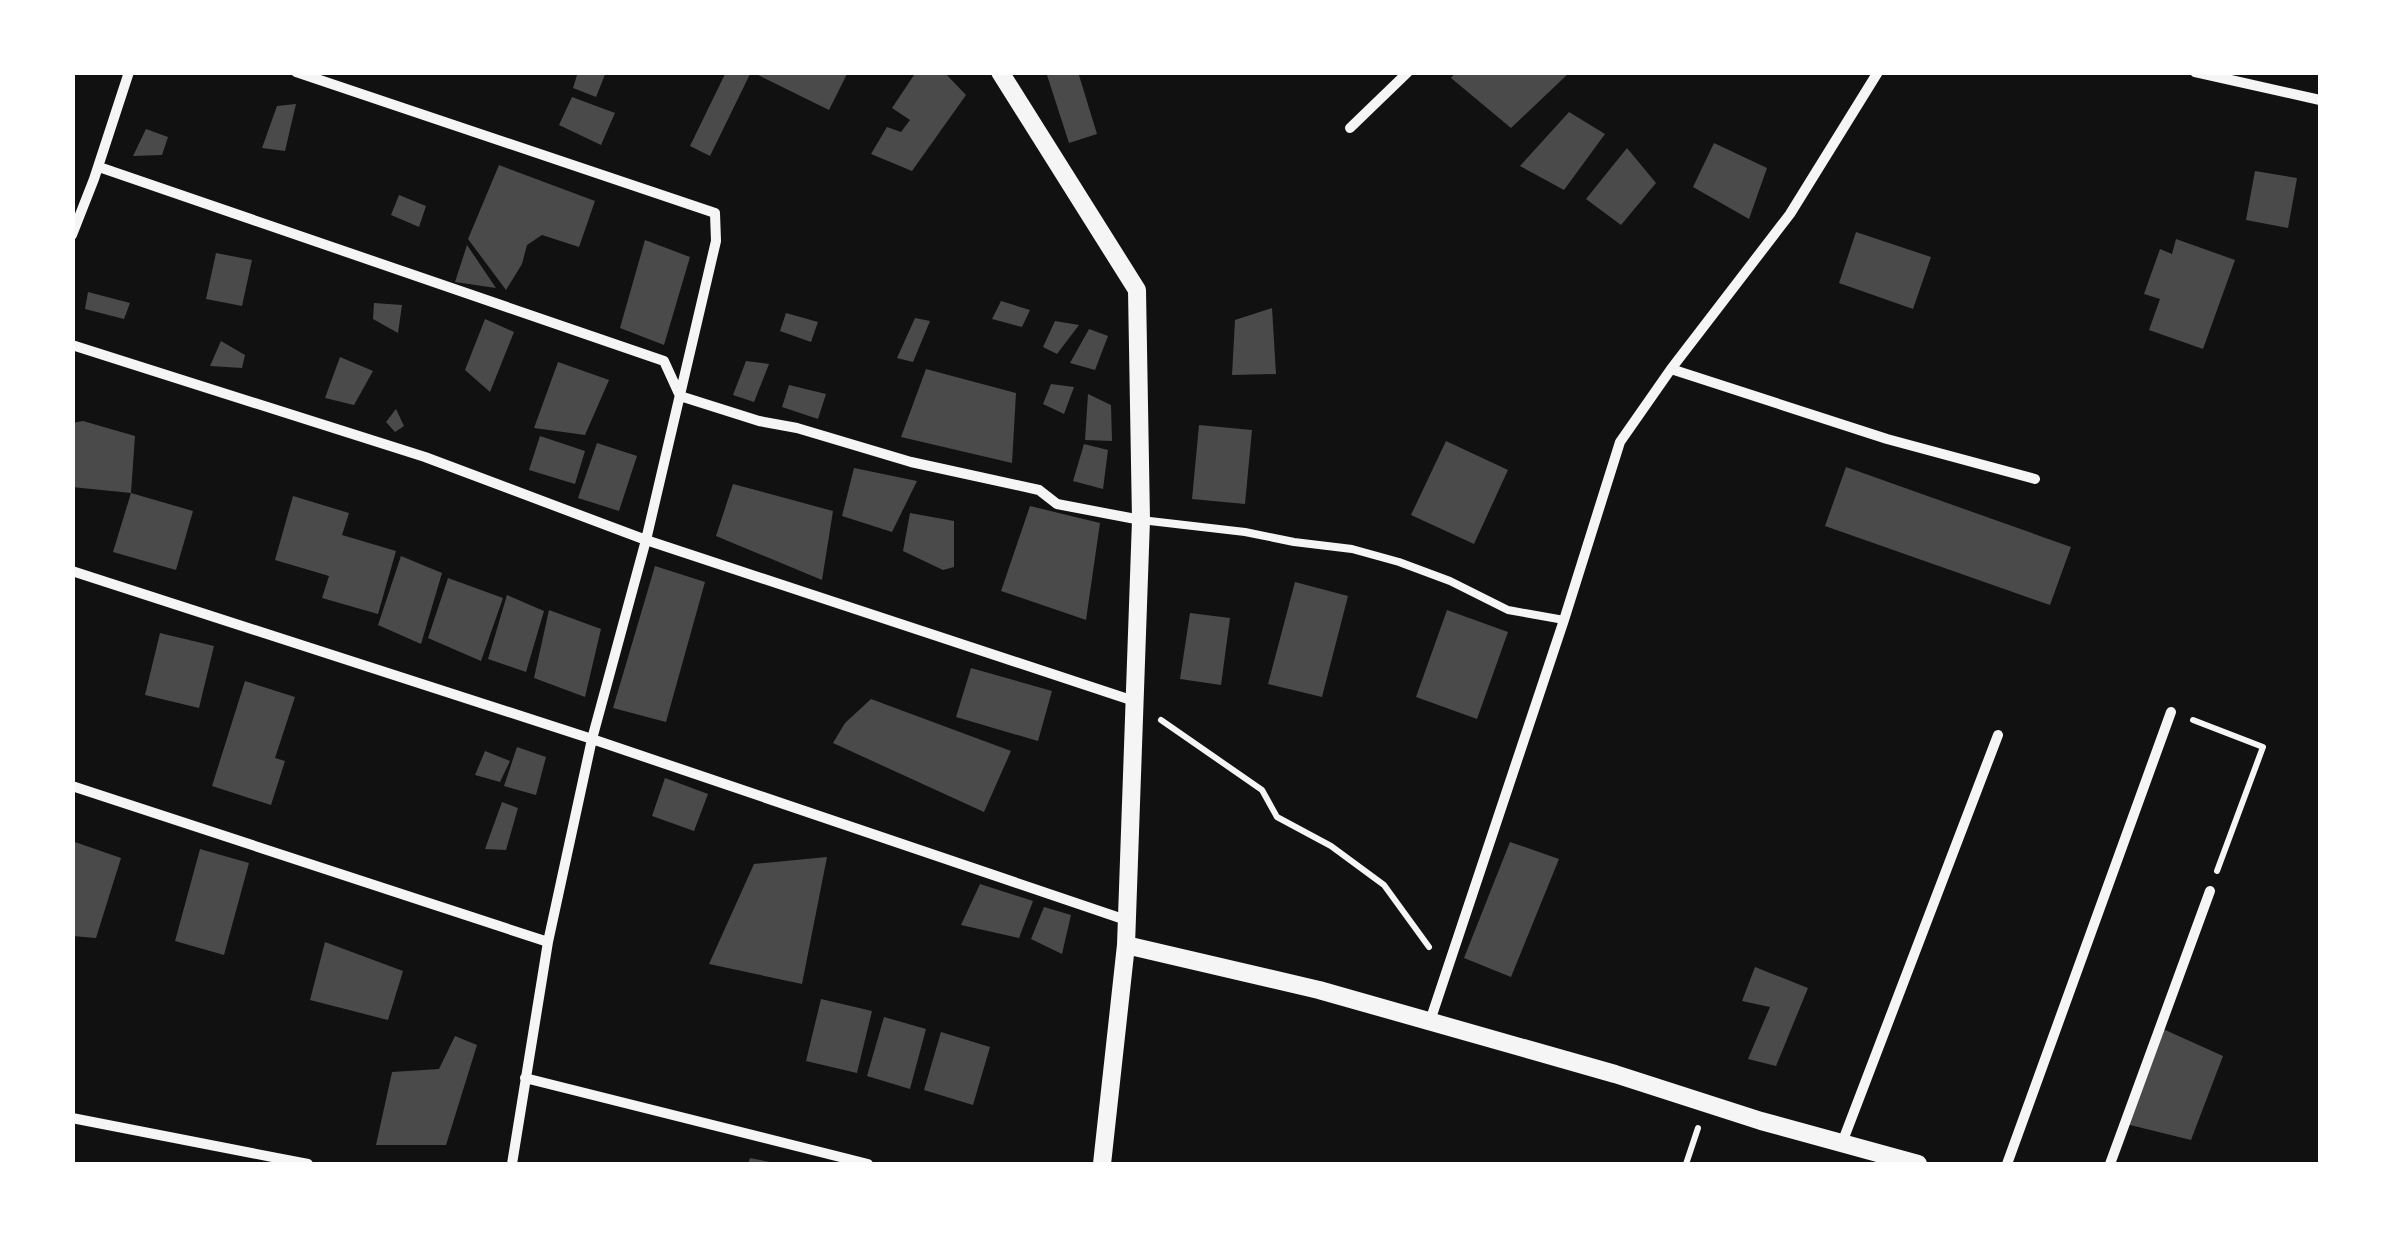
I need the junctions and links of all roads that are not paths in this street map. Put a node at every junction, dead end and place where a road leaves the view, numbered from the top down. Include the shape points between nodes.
1 (129, 72) edge
2 (296, 72) edge
3 (1000, 72) edge
4 (1408, 72) edge
5 (1878, 72) edge
6 (2194, 72) edge
7 (2320, 100) edge
8 (1350, 128) dead end
9 (98, 167) junction
10 (72, 235) edge
11 (72, 345) edge
12 (1671, 369) junction
13 (680, 396) junction
14 (2035, 479) dead end
15 (1141, 520) junction
16 (646, 540) junction
17 (72, 570) edge
18 (1564, 620) junction
19 (1134, 702) junction
20 (2172, 712) road end
21 (1998, 735) dead end
22 (592, 739) junction
23 (72, 786) edge
24 (2210, 891) road end
25 (1126, 920) junction
26 (548, 942) junction
27 (1126, 944) junction
28 (1430, 1021) junction
29 (525, 1078) junction
30 (72, 1118) edge
31 (1842, 1144) junction
32 (308, 1164) edge
33 (512, 1164) edge
34 (868, 1164) edge
35 (1102, 1164) edge
36 (1918, 1164) edge
37 (2007, 1164) edge
38 (2110, 1164) edge

1 - 9 street
2 - 13 street via 715,213 716,240
3 - 15 street via 1137,290
4 - 8 street
5 - 12 street via 1790,214
6 - 7 street
9 - 10 street
9 - 13 street via 664,361
11 - 16 street via 425,457
12 - 14 street
12 - 18 street via 1620,442
13 - 15 street via 911,462 1038,490 1057,504
13 - 16 street
15 - 18 lane via 1352,549 1450,581 1508,610
15 - 19 street
16 - 19 street
16 - 22 street
17 - 22 street
18 - 28 street
19 - 25 street
20 - 37 street
21 - 31 street
22 - 25 street
22 - 26 street
23 - 26 street
24 - 38 street
25 - 27 street
26 - 29 street
27 - 28 street
27 - 35 street
28 - 31 street
29 - 33 street
29 - 34 street
30 - 32 street
31 - 36 street

